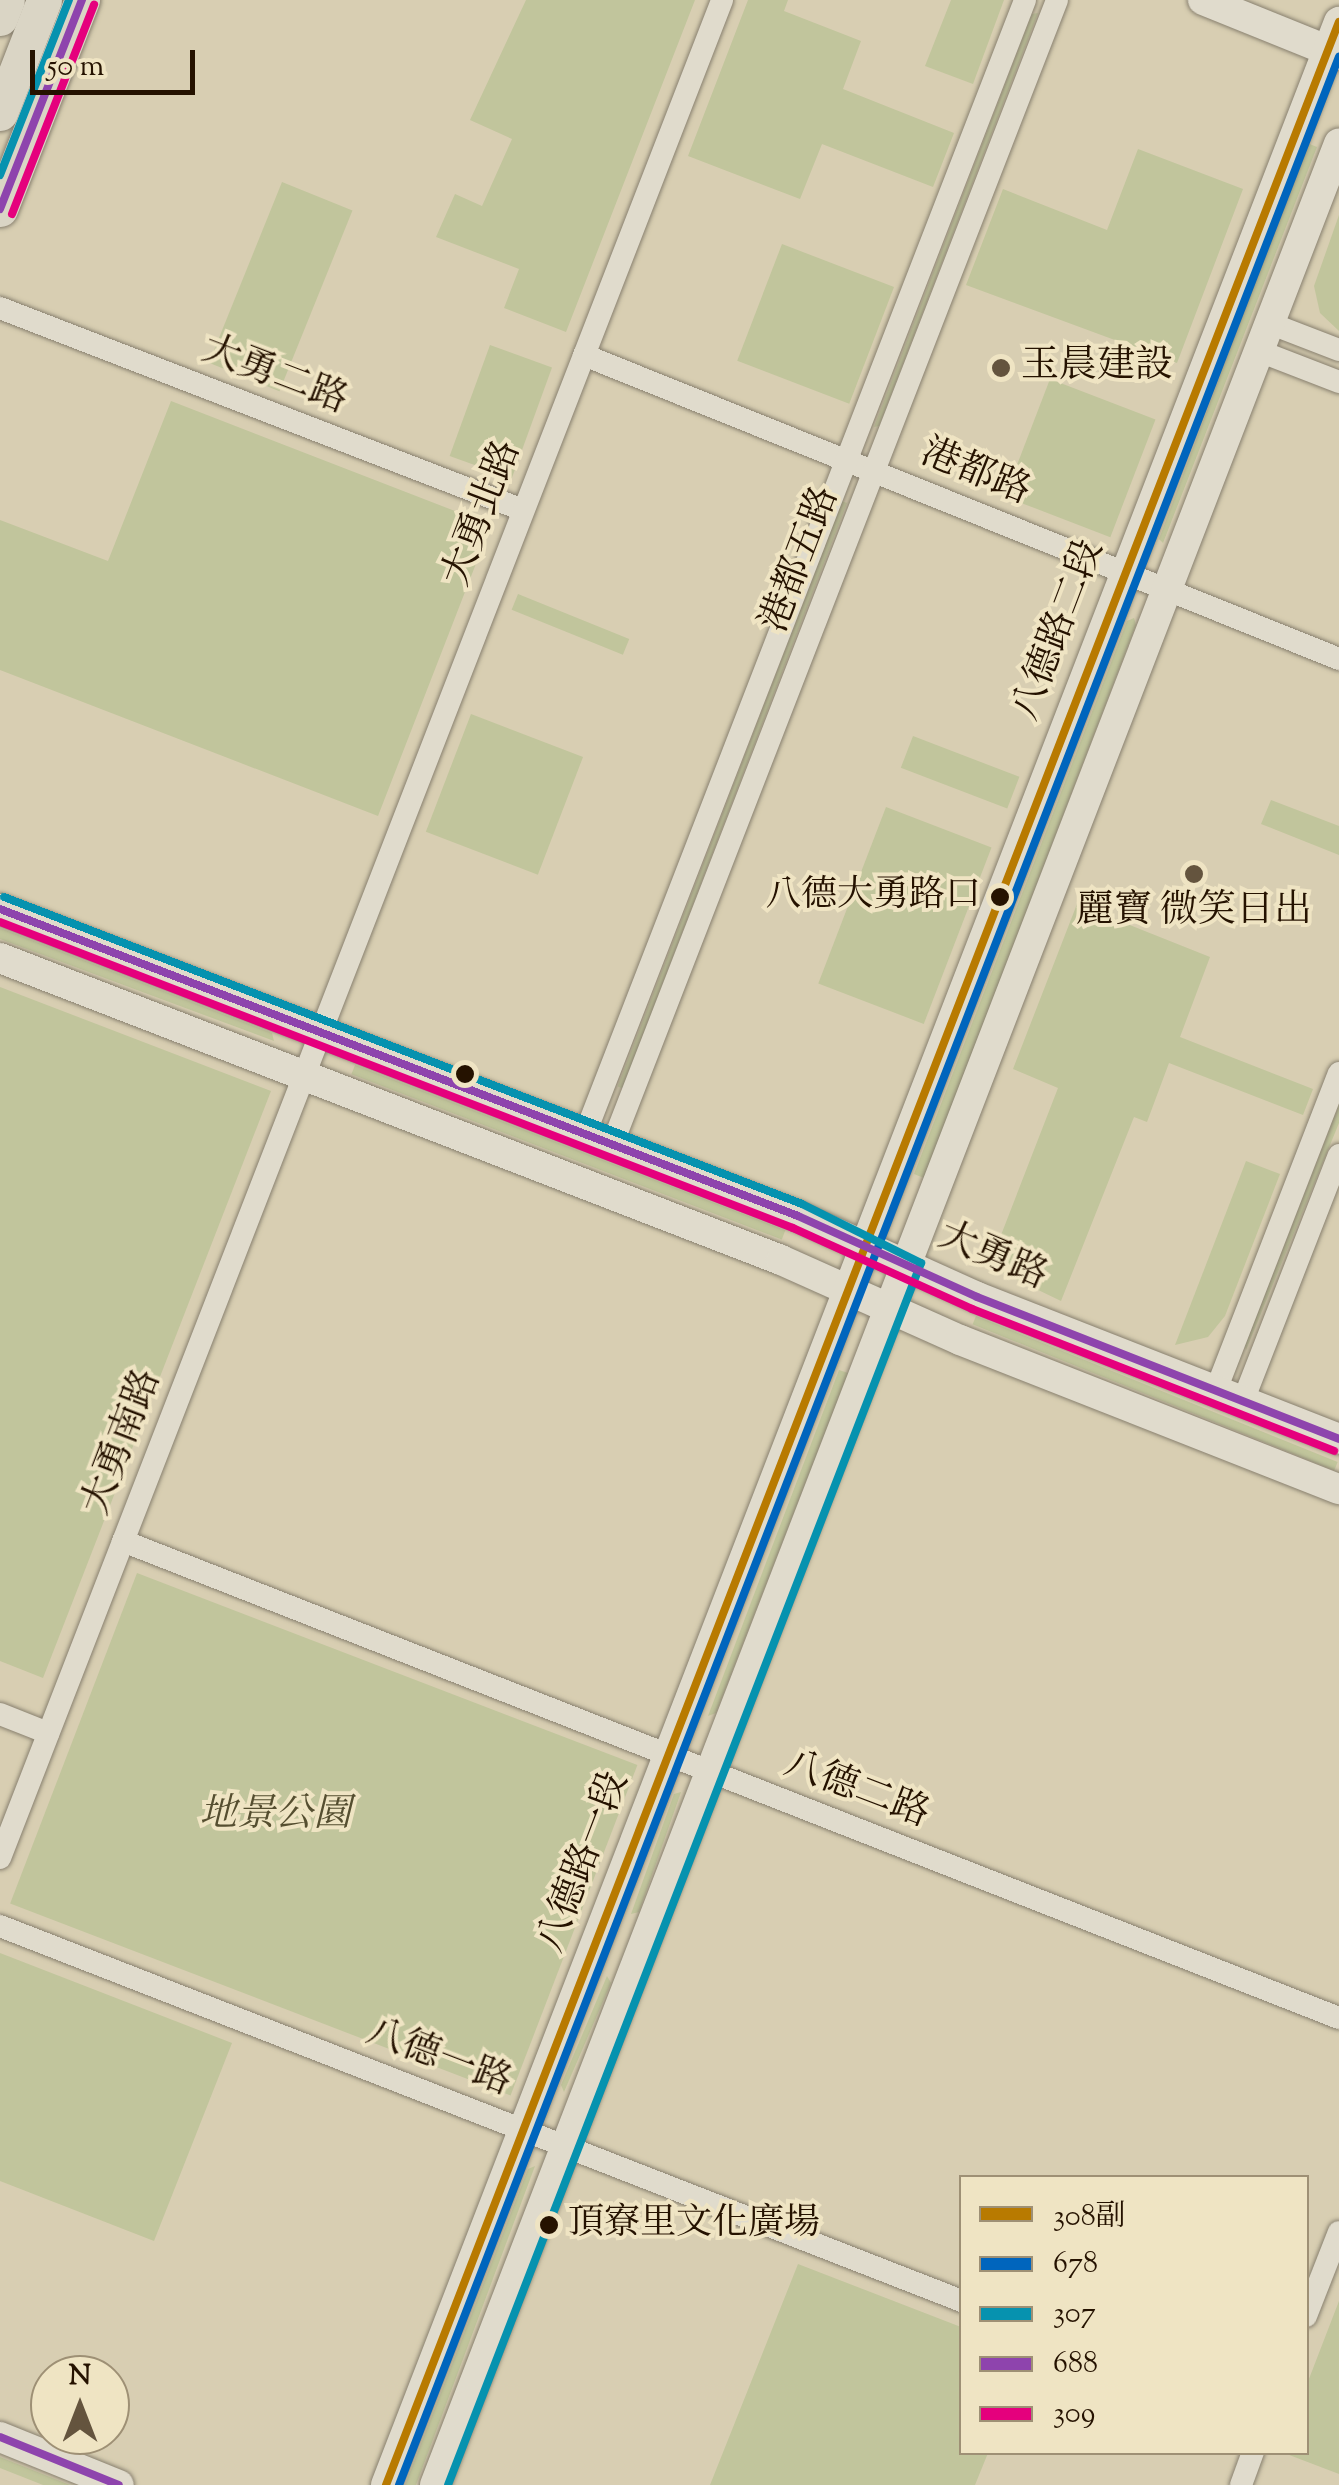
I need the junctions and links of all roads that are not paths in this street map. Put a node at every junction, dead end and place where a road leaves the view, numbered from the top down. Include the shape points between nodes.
1 (7, 0) edge
2 (44, 0) edge
3 (82, 0) edge
4 (722, 0) edge
5 (1025, 0) edge
6 (1057, 0) edge
7 (1203, 0) edge
8 (0, 18) edge
9 (1335, 42) edge
10 (12, 102) edge
11 (1339, 143) edge
12 (0, 209) edge
13 (0, 308) edge
14 (1264, 337) junction
15 (1339, 350) edge
16 (584, 354) junction
17 (1339, 382) edge
18 (846, 460) junction
19 (874, 472) junction
20 (524, 510) junction
21 (1126, 573) junction
22 (1168, 590) junction
23 (1339, 658) edge
24 (0, 908) edge
25 (0, 958) edge
26 (312, 1054) junction
27 (1339, 1073) edge
28 (598, 1140) junction
29 (1339, 1155) edge
30 (858, 1269) junction
31 (900, 1288) junction
32 (1230, 1396) junction
33 (1339, 1439) edge
34 (1339, 1489) edge
35 (123, 1541) junction
36 (0, 1714) edge
37 (48, 1733) junction
38 (670, 1754) junction
39 (712, 1772) junction
40 (0, 1858) edge
41 (0, 1926) edge
42 (599, 1937) junction
43 (642, 1954) junction
44 (1339, 2018) edge
45 (524, 2130) junction
46 (567, 2147) junction
47 (1339, 2232) edge
48 (959, 2299) edge
49 (1309, 2308) edge
50 (0, 2437) edge
51 (1253, 2455) edge
52 (120, 2485) edge
53 (386, 2485) edge
54 (436, 2485) edge
55 (1241, 2485) edge

1 - 8 main road
2 - 10 main road
3 - 10 main road
4 - 16 street, 大勇北路
5 - 18 street, 港都五路
6 - 19 street, 港都五路
7 - 9 street
9 - 21 street, 八德路二段
10 - 12 main road
11 - 14 street
13 - 20 street, 大勇二路
14 - 15 street
14 - 17 street
14 - 22 street
16 - 18 street, 港都路
16 - 20 street, 大勇北路
18 - 19 street, 港都路
18 - 28 street, 港都五路
19 - 21 street, 港都路
19 - 28 street, 港都五路
20 - 26 street, 大勇北路
21 - 22 street, 港都路
21 - 30 street, 八德路二段
22 - 23 street, 港都路
22 - 31 street
24 - 26 street, 大勇路
25 - 26 street, 大勇路
26 - 28 street, 大勇路
26 - 30 street, 大勇路
26 - 35 street, 大勇南路
27 - 32 street
28 - 30 street, 大勇路
29 - 32 street
30 - 31 street, 大勇路
30 - 31 street, 大勇路
30 - 38 street, 八德路一段
31 - 32 street, 大勇路
31 - 34 street, 大勇路
31 - 39 street
32 - 33 street, 大勇路
35 - 37 street, 大勇南路
35 - 38 street, 八德二路
36 - 37 street
37 - 40 street, 大勇南路
38 - 39 street, 八德二路
38 - 42 street, 八德路一段
39 - 43 street
39 - 44 street, 八德二路
41 - 45 street, 八德一路
42 - 43 street
42 - 45 street, 八德路一段
43 - 46 street
45 - 46 street, 八德一路
45 - 53 street, 八德路一段
46 - 48 street, 八德一路
46 - 54 street
47 - 49 street
50 - 52 street
51 - 55 street

